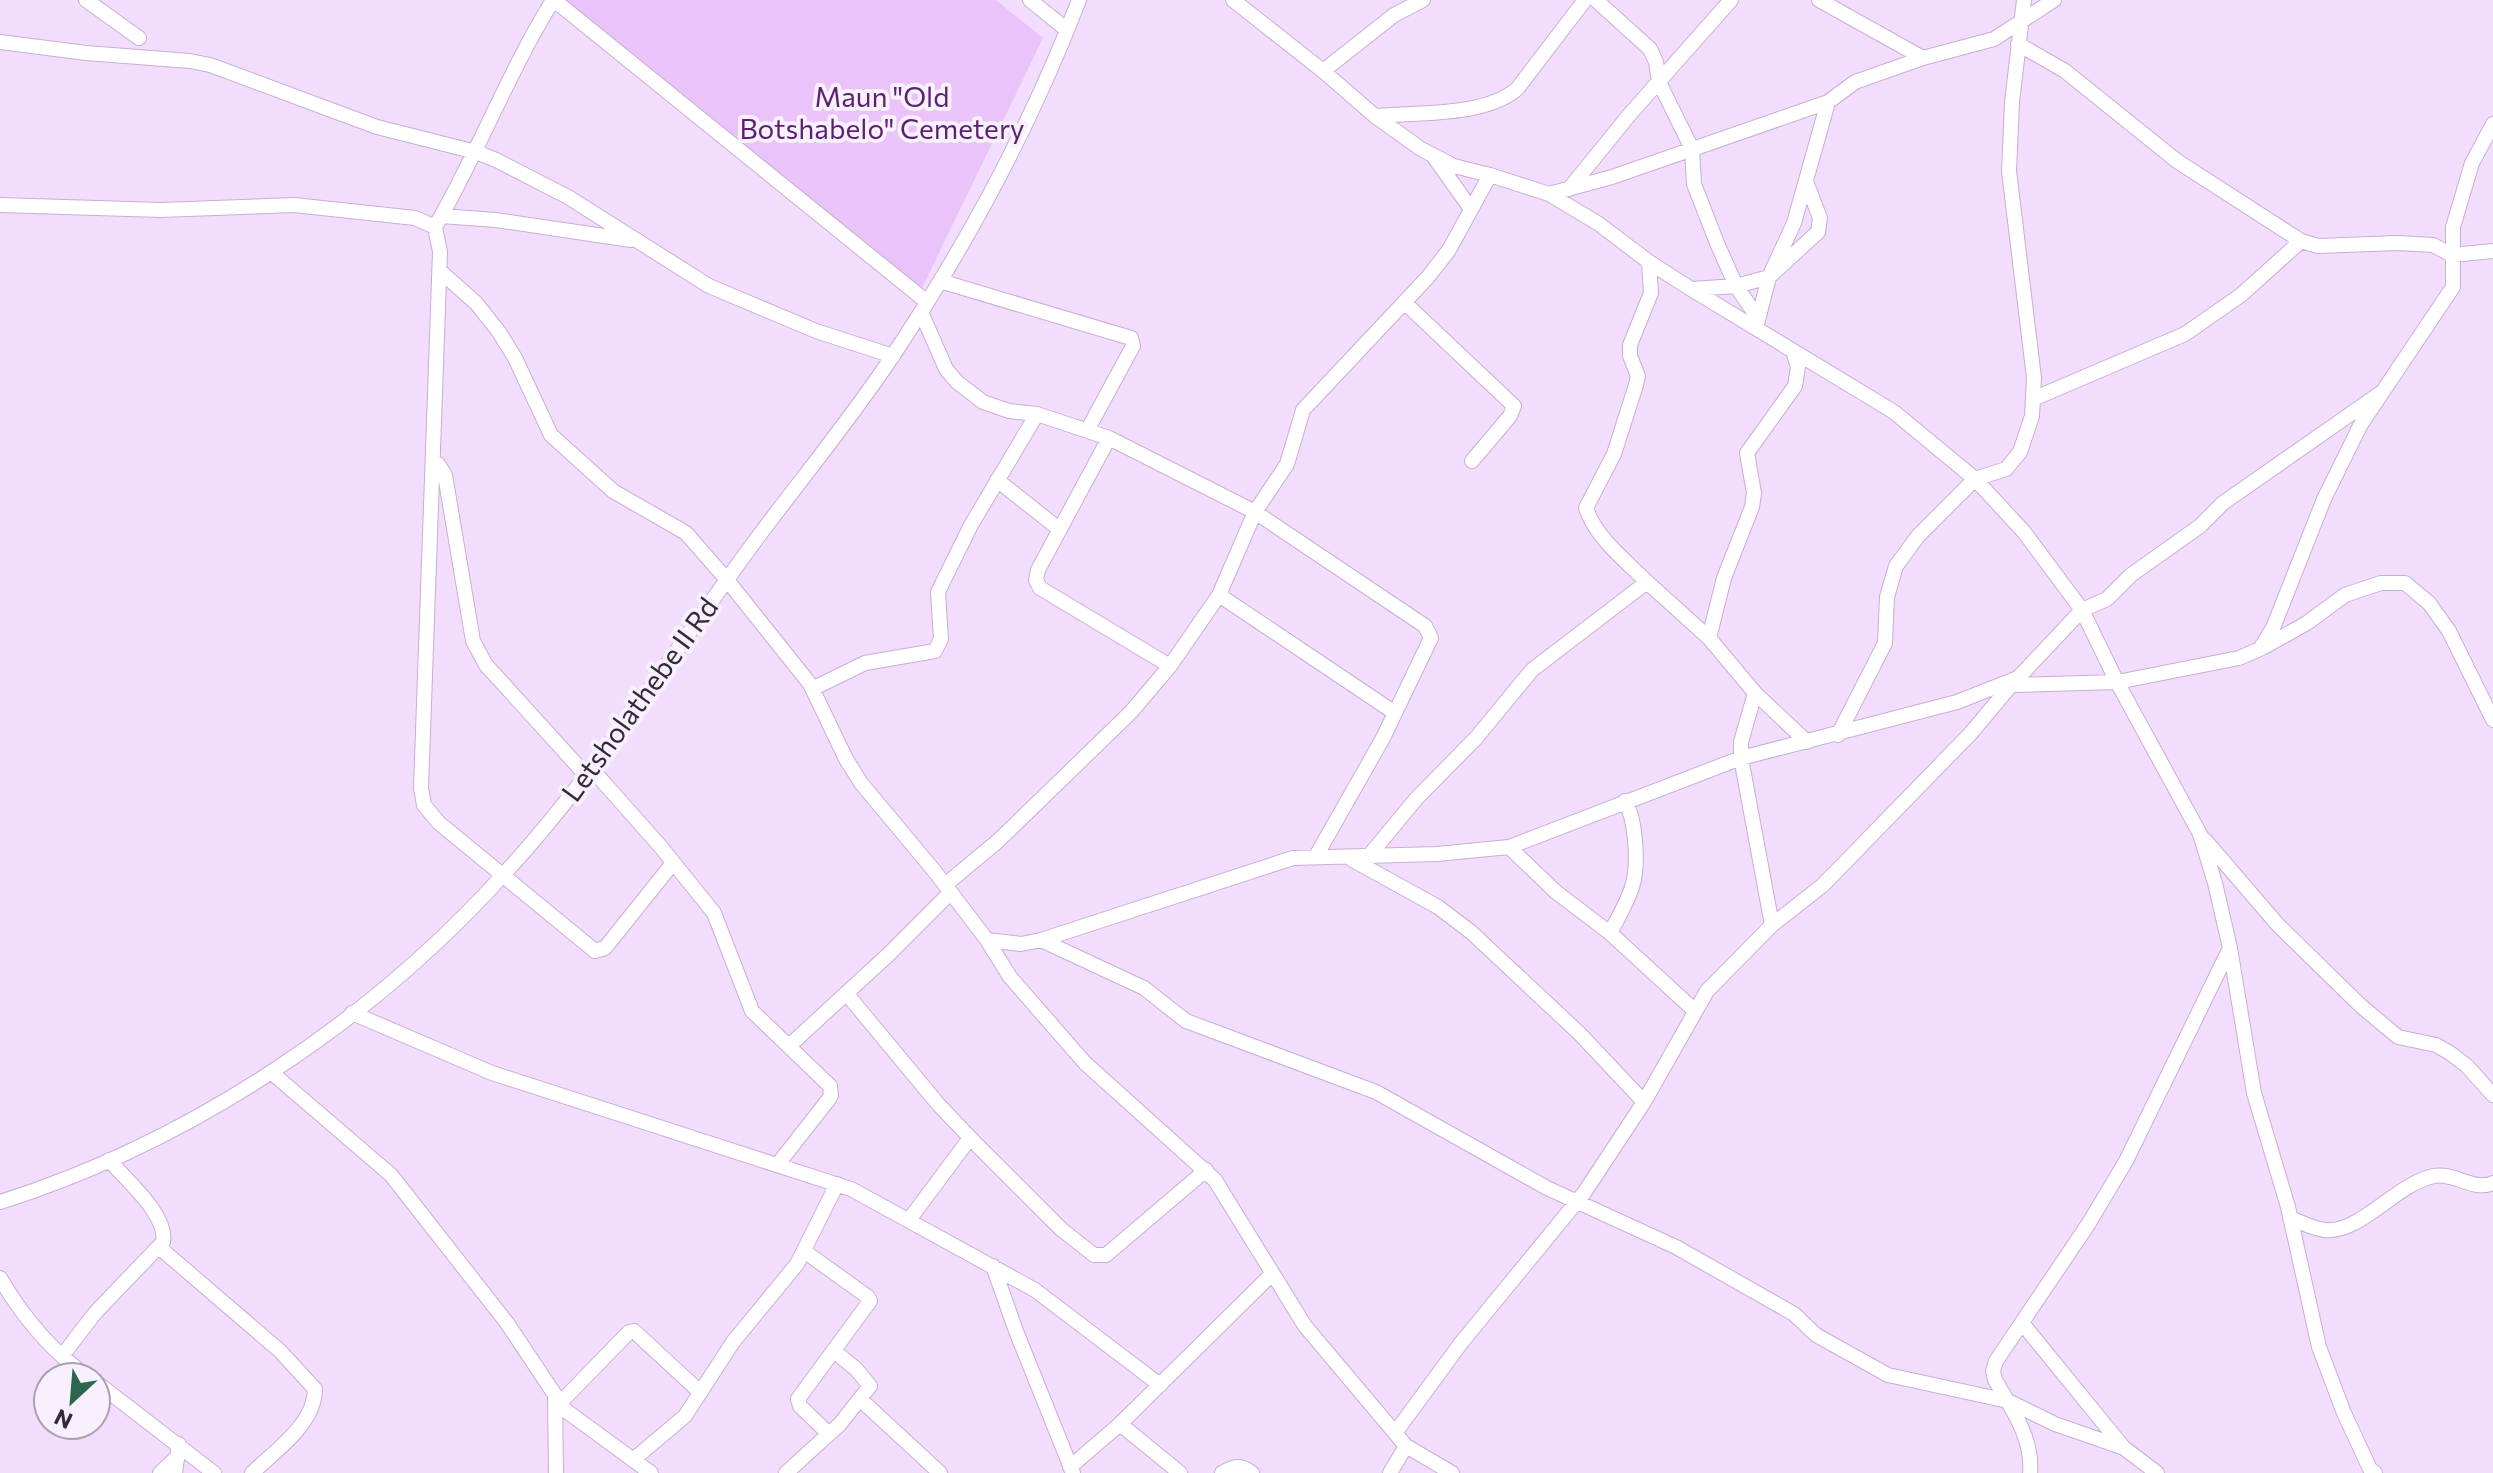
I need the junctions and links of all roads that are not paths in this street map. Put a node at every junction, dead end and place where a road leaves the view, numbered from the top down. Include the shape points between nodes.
1 (86, 0) edge
2 (554, 0) edge
3 (1030, 0) edge
4 (1079, 0) edge
5 (1233, 0) edge
6 (1423, 0) edge
7 (1585, 0) edge
8 (1596, 0) edge
9 (1731, 0) edge
10 (1819, 0) edge
11 (2024, 0) edge
12 (2054, 0) edge
13 (2020, 24) junction
14 (1067, 30) junction
15 (139, 38) dead end
16 (0, 42) edge
17 (2018, 44) junction
18 (1923, 58) junction
19 (1323, 71) junction
20 (1659, 82) junction
21 (1828, 102) junction
22 (1375, 116) junction
23 (2493, 124) edge
24 (1692, 149) junction
25 (476, 152) junction
26 (1433, 155) junction
27 (1490, 175) junction
28 (1807, 184) junction
29 (1569, 189) junction
30 (1549, 194) junction
31 (0, 205) edge
32 (1471, 209) junction
33 (438, 222) junction
34 (639, 241) junction
35 (2301, 241) junction
36 (2493, 251) edge
37 (2452, 255) junction
38 (1649, 262) junction
39 (440, 271) junction
40 (1769, 277) junction
41 (940, 281) junction
42 (1736, 286) junction
43 (1691, 289) junction
44 (1405, 303) junction
45 (924, 307) junction
46 (1757, 323) junction
47 (1793, 351) junction
48 (893, 356) junction
49 (2382, 392) junction
50 (2033, 399) junction
51 (1037, 414) junction
52 (1088, 429) junction
53 (1109, 438) junction
54 (1472, 461) dead end
55 (433, 462) junction
56 (1975, 479) junction
57 (997, 480) junction
58 (1255, 512) junction
59 (1059, 529) junction
60 (727, 580) junction
61 (1647, 582) junction
62 (1219, 595) junction
63 (2082, 610) junction
64 (1709, 638) junction
65 (2260, 649) junction
66 (1170, 666) junction
67 (2015, 681) junction
68 (2117, 682) junction
69 (812, 689) junction
70 (1755, 693) junction
71 (1395, 713) junction
72 (2493, 720) edge
73 (1838, 735) junction
74 (1807, 742) junction
75 (1741, 758) junction
76 (587, 771) junction
77 (1625, 801) junction
78 (2200, 834) junction
79 (1509, 847) junction
80 (1316, 856) junction
81 (1349, 857) junction
82 (1368, 857) junction
83 (673, 863) junction
84 (504, 874) junction
85 (947, 889) junction
86 (1772, 925) junction
87 (1610, 933) junction
88 (987, 940) junction
89 (1041, 940) junction
90 (2230, 948) junction
91 (846, 993) junction
92 (1694, 1010) junction
93 (352, 1013) junction
94 (789, 1046) junction
95 (271, 1072) junction
96 (2493, 1095) edge
97 (1644, 1102) junction
98 (970, 1138) junction
99 (109, 1160) junction
100 (778, 1164) junction
101 (1206, 1170) junction
102 (2493, 1183) edge
103 (837, 1184) junction
104 (0, 1202) edge
105 (1578, 1202) junction
106 (2290, 1218) junction
107 (909, 1220) junction
108 (160, 1248) junction
109 (804, 1251) junction
110 (993, 1266) junction
111 (1272, 1274) junction
112 (0, 1278) edge
113 (2022, 1323) junction
114 (834, 1351) junction
115 (62, 1356) junction
116 (68, 1361) edge
117 (1160, 1385) junction
118 (700, 1392) junction
119 (112, 1395) edge
120 (557, 1400) junction
121 (861, 1400) junction
122 (2008, 1401) junction
123 (1120, 1424) junction
124 (1395, 1433) junction
125 (829, 1434) junction
126 (1406, 1446) junction
127 (2124, 1448) junction
128 (178, 1450) junction
129 (923, 1457) junction
130 (634, 1459) junction
131 (1071, 1470) edge
132 (2372, 1472) edge
133 (160, 1473) edge
134 (175, 1473) edge
135 (214, 1473) edge
136 (252, 1473) edge
137 (556, 1473) edge
138 (651, 1473) edge
139 (786, 1473) edge
140 (924, 1473) edge
141 (940, 1473) edge
142 (1180, 1473) edge
143 (1222, 1473) edge
144 (1252, 1473) edge
145 (1390, 1473) edge
146 (1452, 1473) edge
147 (2030, 1473) edge
148 (2157, 1473) edge

1 - 15 street
2 - 25 street via 522,52
2 - 45 street
3 - 14 street
4 - 14 street, Letsholathebe II Rd
5 - 19 street
6 - 19 street via 1394,15
7 - 22 street via 1508,96 1474,108
8 - 20 street via 1650,49
9 - 20 street
10 - 18 street
11 - 13 street
12 - 13 street
13 - 17 street
13 - 18 street via 1994,39
14 - 41 street, Letsholathebe II Rd via 1010,152
16 - 25 street via 210,65 377,127
17 - 35 street via 2065,71 2177,161
17 - 50 street via 2009,171
18 - 21 street via 1855,82
19 - 22 street
20 - 24 street
20 - 29 street
21 - 24 street
21 - 28 street
22 - 26 street
23 - 37 street via 2465,181
24 - 29 street
24 - 42 street via 1694,184
25 - 33 street
25 - 34 street via 540,181
26 - 27 street
26 - 32 street
27 - 30 street
27 - 32 street
28 - 40 street
28 - 40 street via 1820,218 1818,232
29 - 30 street
30 - 38 street
31 - 33 street via 161,210 294,205
32 - 44 street via 1449,250
33 - 34 street via 496,220
33 - 39 street
34 - 48 street via 728,295
35 - 37 street via 2318,246 2433,245
35 - 50 street via 2241,295 2185,334
36 - 37 street
37 - 49 street via 2453,287
38 - 43 street
38 - 61 street via 1651,293 1630,345 1636,385 1614,454 1586,508 1611,546
39 - 55 street
39 - 60 street via 499,332 551,435 613,491 680,528
40 - 42 street
40 - 46 street
41 - 45 street, Letsholathebe II Rd
41 - 52 street via 1131,338 1133,346
42 - 43 street
42 - 46 street
43 - 46 street
44 - 54 street via 1514,406
44 - 58 street via 1303,410 1287,464
45 - 48 street, Letsholathebe II Rd
45 - 51 street via 946,369 957,382 995,407
46 - 47 street
47 - 56 street via 1894,412
47 - 64 street via 1798,367 1795,386 1747,453 1752,507 1724,578
48 - 60 street, Letsholathebe II Rd
49 - 63 street via 2223,503 2107,599
49 - 65 street via 2337,471
50 - 56 street via 2020,452 2006,469
51 - 52 street
51 - 57 street
52 - 53 street
53 - 58 street
53 - 59 street
55 - 76 street via 445,475 473,641 486,665
55 - 84 street via 421,795 439,823
56 - 63 street via 2024,532
56 - 73 street via 1896,566 1887,597 1885,643
57 - 59 street
57 - 69 street via 938,592 941,633 935,651 865,663
58 - 62 street
58 - 71 street via 1430,632
59 - 66 street via 1038,570 1037,585
60 - 69 street
60 - 76 street, Letsholathebe II Rd
61 - 64 street
61 - 82 street via 1532,670
62 - 66 street
62 - 71 street
63 - 67 street
63 - 68 street
64 - 70 street
65 - 68 street via 2239,658
65 - 72 street via 2345,595 2381,583 2405,583 2429,603 2449,631
66 - 85 street via 1131,712
67 - 68 street
67 - 73 street
67 - 86 street via 1823,885
68 - 78 street
69 - 85 street via 853,771
70 - 74 street
70 - 75 street
71 - 80 street
73 - 74 street
74 - 75 street
75 - 77 street
75 - 86 street
76 - 83 street
76 - 84 street, Letsholathebe II Rd
77 - 79 street
77 - 87 street via 1634,821 1634,877
78 - 90 street
78 - 96 street via 2278,925 2361,1006 2398,1037 2450,1053
79 - 82 street
79 - 87 street
80 - 81 street
80 - 89 street via 1270,863
81 - 82 street
81 - 97 street via 1438,907 1471,932
83 - 84 street via 599,951
83 - 94 street via 714,913 752,1011
84 - 93 street, Letsholathebe II Rd via 423,956
85 - 88 street
85 - 91 street
86 - 92 street
87 - 92 street
88 - 89 street
88 - 101 street via 1010,977 1085,1063
89 - 105 street via 1133,982 1194,1025 1376,1092
90 - 106 street via 2254,1093
90 - 113 street via 2126,1161
91 - 94 street
91 - 98 street
92 - 97 street
93 - 95 street, Letsholathebe II Rd
93 - 100 street via 492,1073
94 - 100 street via 830,1086 831,1095
95 - 99 street, Letsholathebe II Rd via 186,1125
95 - 120 street via 391,1175 507,1323
97 - 105 street
98 - 101 street via 1061,1229 1099,1257
98 - 107 street
99 - 104 street, Letsholathebe II Rd
99 - 108 street via 159,1218 164,1232
100 - 103 street
101 - 111 street
102 - 106 street via 2431,1176 2345,1228 2326,1230
103 - 107 street
103 - 109 street
105 - 122 street via 1676,1247 1888,1375
105 - 124 street via 1461,1343
106 - 132 street via 2319,1347
107 - 110 street
108 - 115 street via 95,1313
108 - 136 street via 280,1351 315,1389 311,1408 294,1433
109 - 114 street via 869,1299
109 - 118 street
110 - 117 street via 1047,1298
110 - 131 street
111 - 117 street
111 - 124 street via 1305,1326
112 - 115 street via 25,1317
113 - 122 street via 1993,1371
113 - 127 street
114 - 121 street via 869,1381
114 - 125 street via 798,1399
115 - 116 street
117 - 123 street
118 - 120 street via 634,1331
118 - 130 street via 685,1416
119 - 128 street
120 - 130 street
120 - 137 street
121 - 125 street
121 - 129 street
122 - 127 street
122 - 147 street via 2025,1434
123 - 131 street
123 - 142 street
124 - 126 street
125 - 139 street
126 - 145 street
126 - 146 street
127 - 148 street
128 - 133 street
128 - 134 street
128 - 135 street
129 - 140 street
129 - 141 street
130 - 138 street
143 - 144 street via 1241,1466

